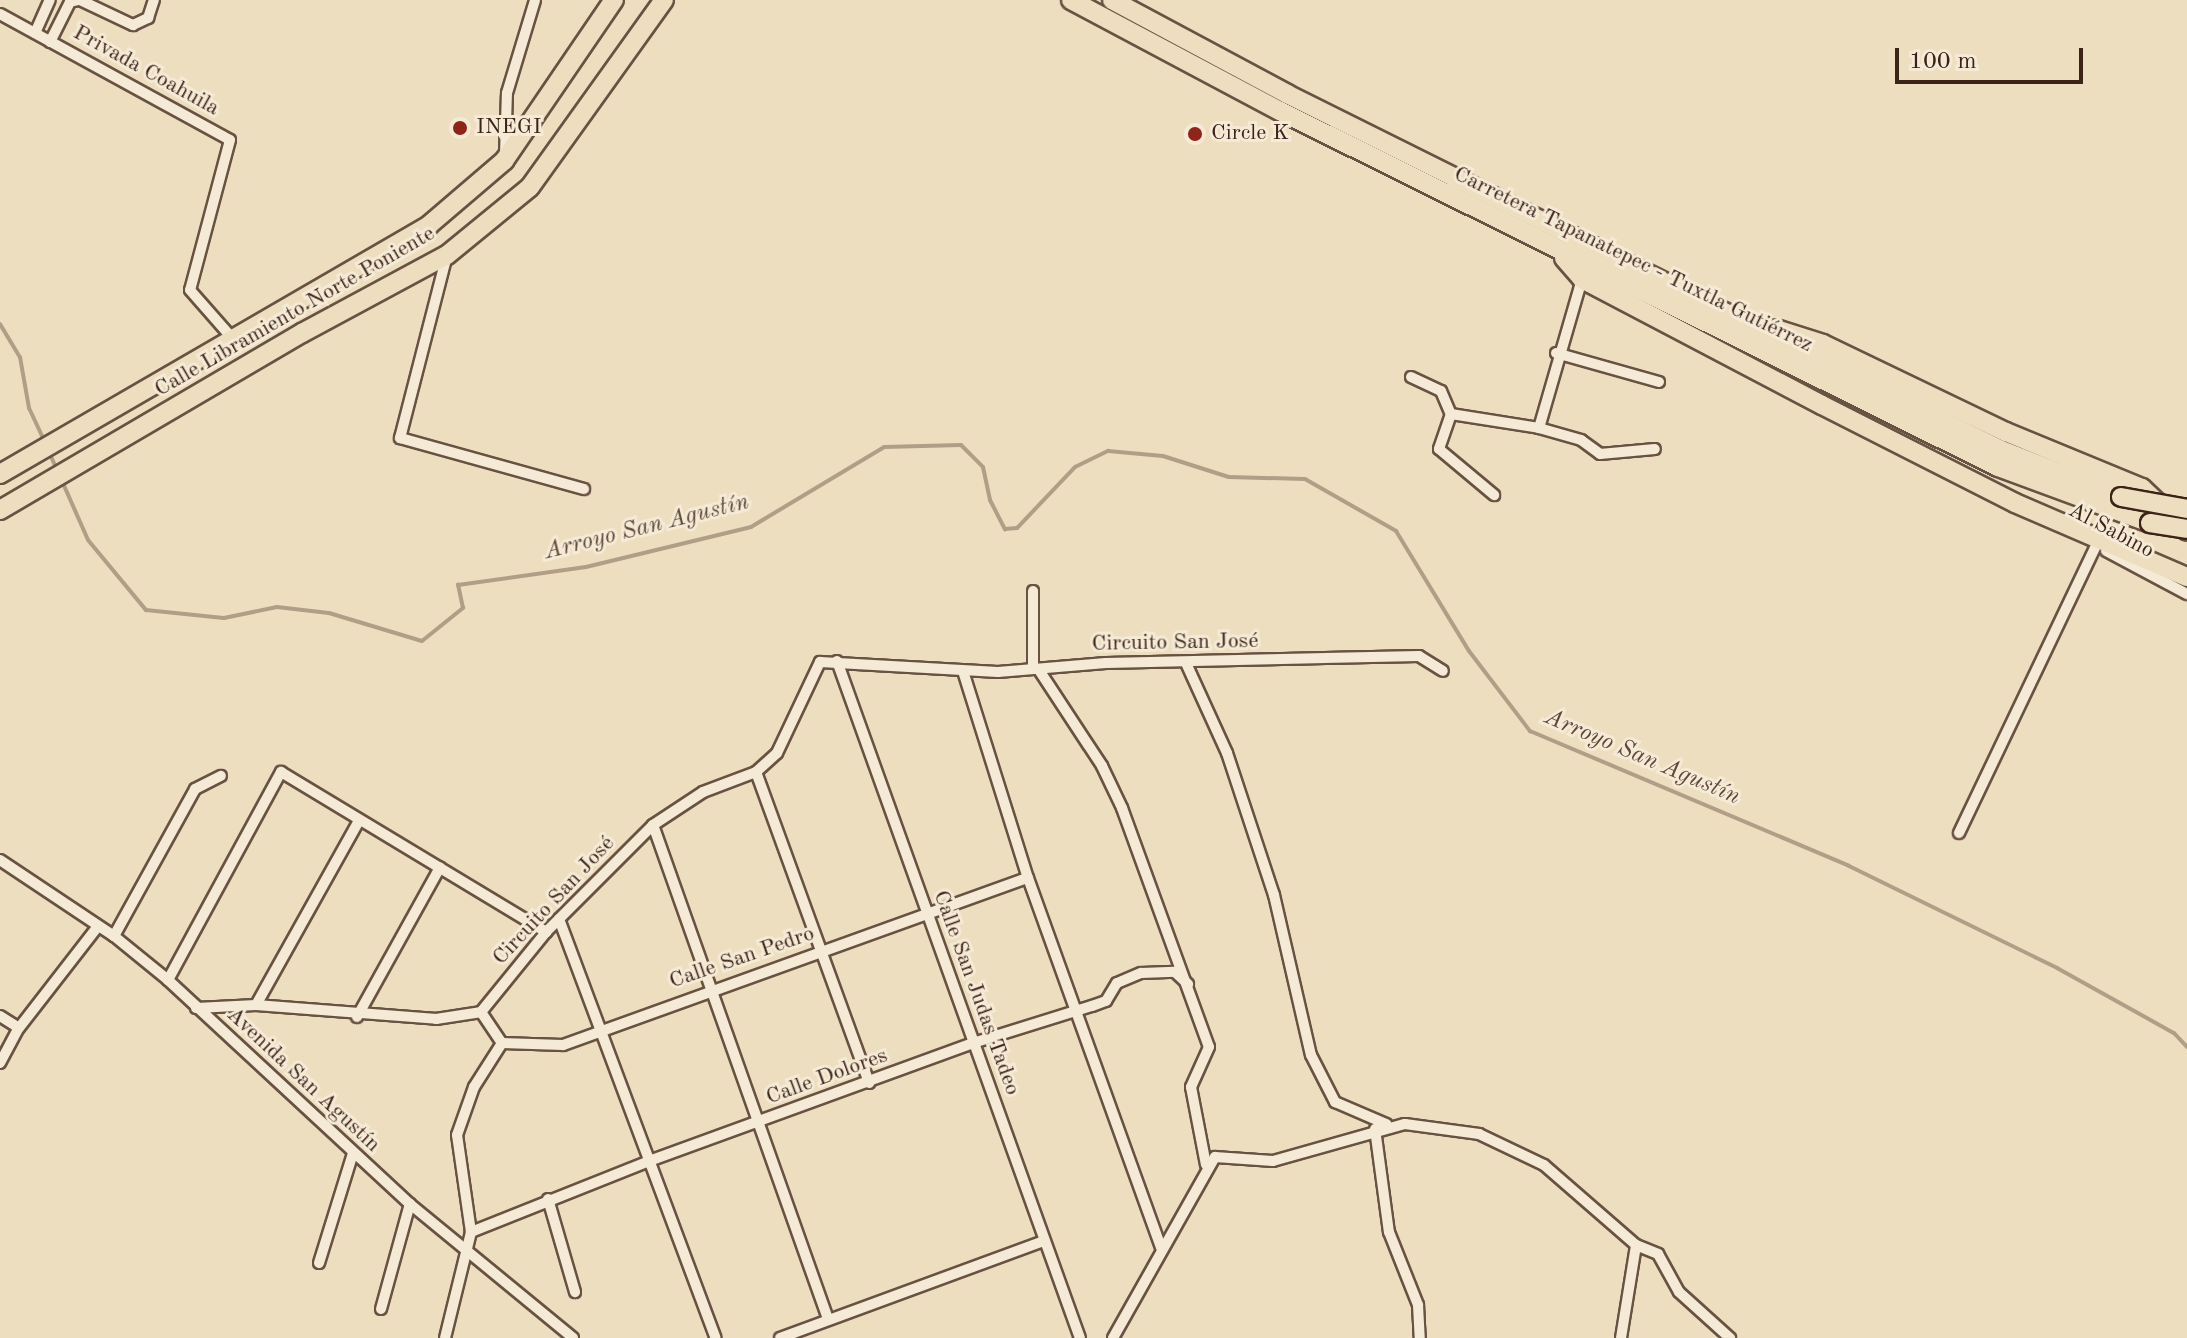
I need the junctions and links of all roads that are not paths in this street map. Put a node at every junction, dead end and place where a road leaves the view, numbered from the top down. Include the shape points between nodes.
1 (50, 0) edge
2 (79, 0) edge
3 (154, 0) edge
4 (535, 0) edge
5 (614, 0) edge
6 (664, 0) edge
7 (1071, 0) edge
8 (1112, 0) edge
9 (0, 14) edge
10 (35, 33) junction
11 (50, 42) junction
12 (504, 161) junction
13 (1557, 250) junction
14 (447, 255) junction
15 (1582, 279) junction
16 (1719, 310) junction
17 (234, 340) junction
18 (1556, 353) junction
19 (1411, 377) dead end
20 (1659, 382) dead end
21 (1451, 414) junction
22 (1539, 428) junction
23 (1655, 449) dead end
24 (0, 474) edge
25 (584, 489) dead end
26 (1494, 495) dead end
27 (2015, 503) junction
28 (2187, 509) edge
29 (0, 510) edge
30 (2187, 530) edge
31 (2096, 546) junction
32 (2187, 577) edge
33 (1033, 591) dead end
34 (2187, 594) edge
35 (837, 661) junction
36 (1186, 663) junction
37 (1036, 669) junction
38 (963, 671) junction
39 (1443, 671) dead end
40 (756, 772) junction
41 (221, 776) dead end
42 (359, 821) junction
43 (653, 825) junction
44 (1959, 833) dead end
45 (0, 860) edge
46 (440, 867) junction
47 (1028, 878) junction
48 (927, 915) junction
49 (559, 919) junction
50 (98, 926) junction
51 (546, 932) junction
52 (114, 936) junction
53 (822, 952) junction
54 (168, 980) junction
55 (1188, 984) junction
56 (713, 989) junction
57 (256, 1005) junction
58 (196, 1008) junction
59 (1078, 1009) junction
60 (481, 1012) junction
61 (0, 1016) edge
62 (357, 1017) junction
63 (19, 1028) junction
64 (604, 1029) junction
65 (502, 1043) junction
66 (973, 1043) junction
67 (0, 1063) edge
68 (869, 1083) junction
69 (759, 1124) junction
70 (1388, 1125) junction
71 (1375, 1129) junction
72 (353, 1153) junction
73 (649, 1161) junction
74 (1206, 1165) junction
75 (548, 1199) junction
76 (410, 1204) junction
77 (471, 1232) junction
78 (1043, 1241) junction
79 (1636, 1245) junction
80 (1161, 1248) junction
81 (469, 1253) junction
82 (319, 1263) dead end
83 (575, 1292) dead end
84 (381, 1309) dead end
85 (828, 1319) junction
86 (445, 1338) edge
87 (573, 1338) edge
88 (716, 1338) edge
89 (780, 1338) edge
90 (1080, 1338) edge
91 (1113, 1338) edge
92 (1420, 1338) edge
93 (1621, 1338) edge
94 (1730, 1338) edge

1 - 10 street
2 - 3 street via 133,25 148,18
2 - 11 street via 70,2
4 - 12 street via 507,93
5 - 12 highway, Calle Libramiento Norte Poniente
6 - 14 highway, Calle Libramiento Norte Poniente via 530,187
7 - 13 highway, Carretera Tapanatepec - Tuxtla Gutiérrez
8 - 16 highway, Carretera Tapanatepec - Tuxtla Gutiérrez via 1287,94
9 - 10 street, Privada Coahuila
10 - 11 street, Privada Coahuila
11 - 17 street, Privada Coahuila via 230,140 190,290
12 - 17 highway, Calle Libramiento Norte Poniente via 429,225
13 - 15 highway
13 - 30 highway, Carretera Tapanatepec - Tuxtla Gutiérrez, bridge via 1998,467 2150,523
14 - 25 street via 400,438
14 - 29 highway, Calle Libramiento Norte Poniente
15 - 18 street
15 - 27 highway
16 - 28 highway, Carretera Tapanatepec - Tuxtla Gutiérrez, bridge via 2001,450 2121,497
16 - 30 highway via 1823,344 2006,432 2142,488
17 - 24 highway, Calle Libramiento Norte Poniente
18 - 20 street
18 - 22 street
19 - 21 street via 1441,391
21 - 22 street
21 - 26 street via 1439,449
22 - 23 street via 1581,440 1600,454
27 - 31 street, Al Sabino
27 - 32 highway
31 - 34 street, Al Sabino
31 - 44 street
33 - 37 street
35 - 38 street, Circuito San José
35 - 40 street, Circuito San José via 820,662 790,734
35 - 48 street, Calle San Judas Tadeo
36 - 37 street, Circuito San José
36 - 39 street, Circuito San José via 1419,656
36 - 70 street via 1227,753 1274,895 1311,1055 1335,1102
37 - 38 street, Circuito San José
37 - 55 street via 1109,780
38 - 47 street
40 - 43 street, Circuito San José via 703,792
40 - 53 street
41 - 52 street via 195,789
42 - 46 street
42 - 54 street via 281,772
42 - 57 street
43 - 49 street, Circuito San José
43 - 56 street
45 - 50 street, Avenida San Agustín
46 - 51 street
46 - 62 street
47 - 48 street, Calle San Pedro
47 - 59 street
48 - 53 street, Calle San Pedro
48 - 66 street, Calle San Judas Tadeo
49 - 51 street, Circuito San José
49 - 64 street
50 - 52 street, Avenida San Agustín
50 - 63 street
51 - 60 street, Circuito San José
52 - 54 street, Avenida San Agustín
53 - 56 street, Calle San Pedro
53 - 68 street
54 - 58 street, Avenida San Agustín
55 - 59 street, Calle Dolores via 1175,972 1141,973 1117,983 1106,1001
55 - 74 street via 1209,1047 1191,1087
56 - 64 street, Calle San Pedro
56 - 69 street
57 - 58 street
57 - 62 street
58 - 72 street, Avenida San Agustín
59 - 66 street, Calle Dolores
59 - 80 street
60 - 62 street via 436,1019
60 - 65 street
61 - 63 street
63 - 67 street
64 - 65 street, Calle San Pedro via 545,1048
64 - 73 street
65 - 77 street via 474,1087 457,1135
66 - 68 street, Calle Dolores
66 - 78 street, Calle San Judas Tadeo
68 - 69 street, Calle Dolores
69 - 73 street, Calle Dolores
69 - 85 street
70 - 71 street
70 - 79 street via 1479,1134 1544,1165
71 - 74 street via 1273,1161 1215,1157
71 - 92 street via 1389,1232 1418,1305
72 - 76 street, Avenida San Agustín
72 - 82 street
73 - 75 street, Calle Dolores
73 - 88 street
74 - 80 street
75 - 77 street, Calle Dolores
75 - 83 street
76 - 81 street, Avenida San Agustín
76 - 84 street
77 - 81 street
78 - 85 street
78 - 90 street, Calle San Judas Tadeo
79 - 93 street
79 - 94 street via 1658,1254 1679,1292
80 - 91 street
81 - 86 street
81 - 87 street, Avenida San Agustín
85 - 89 street

